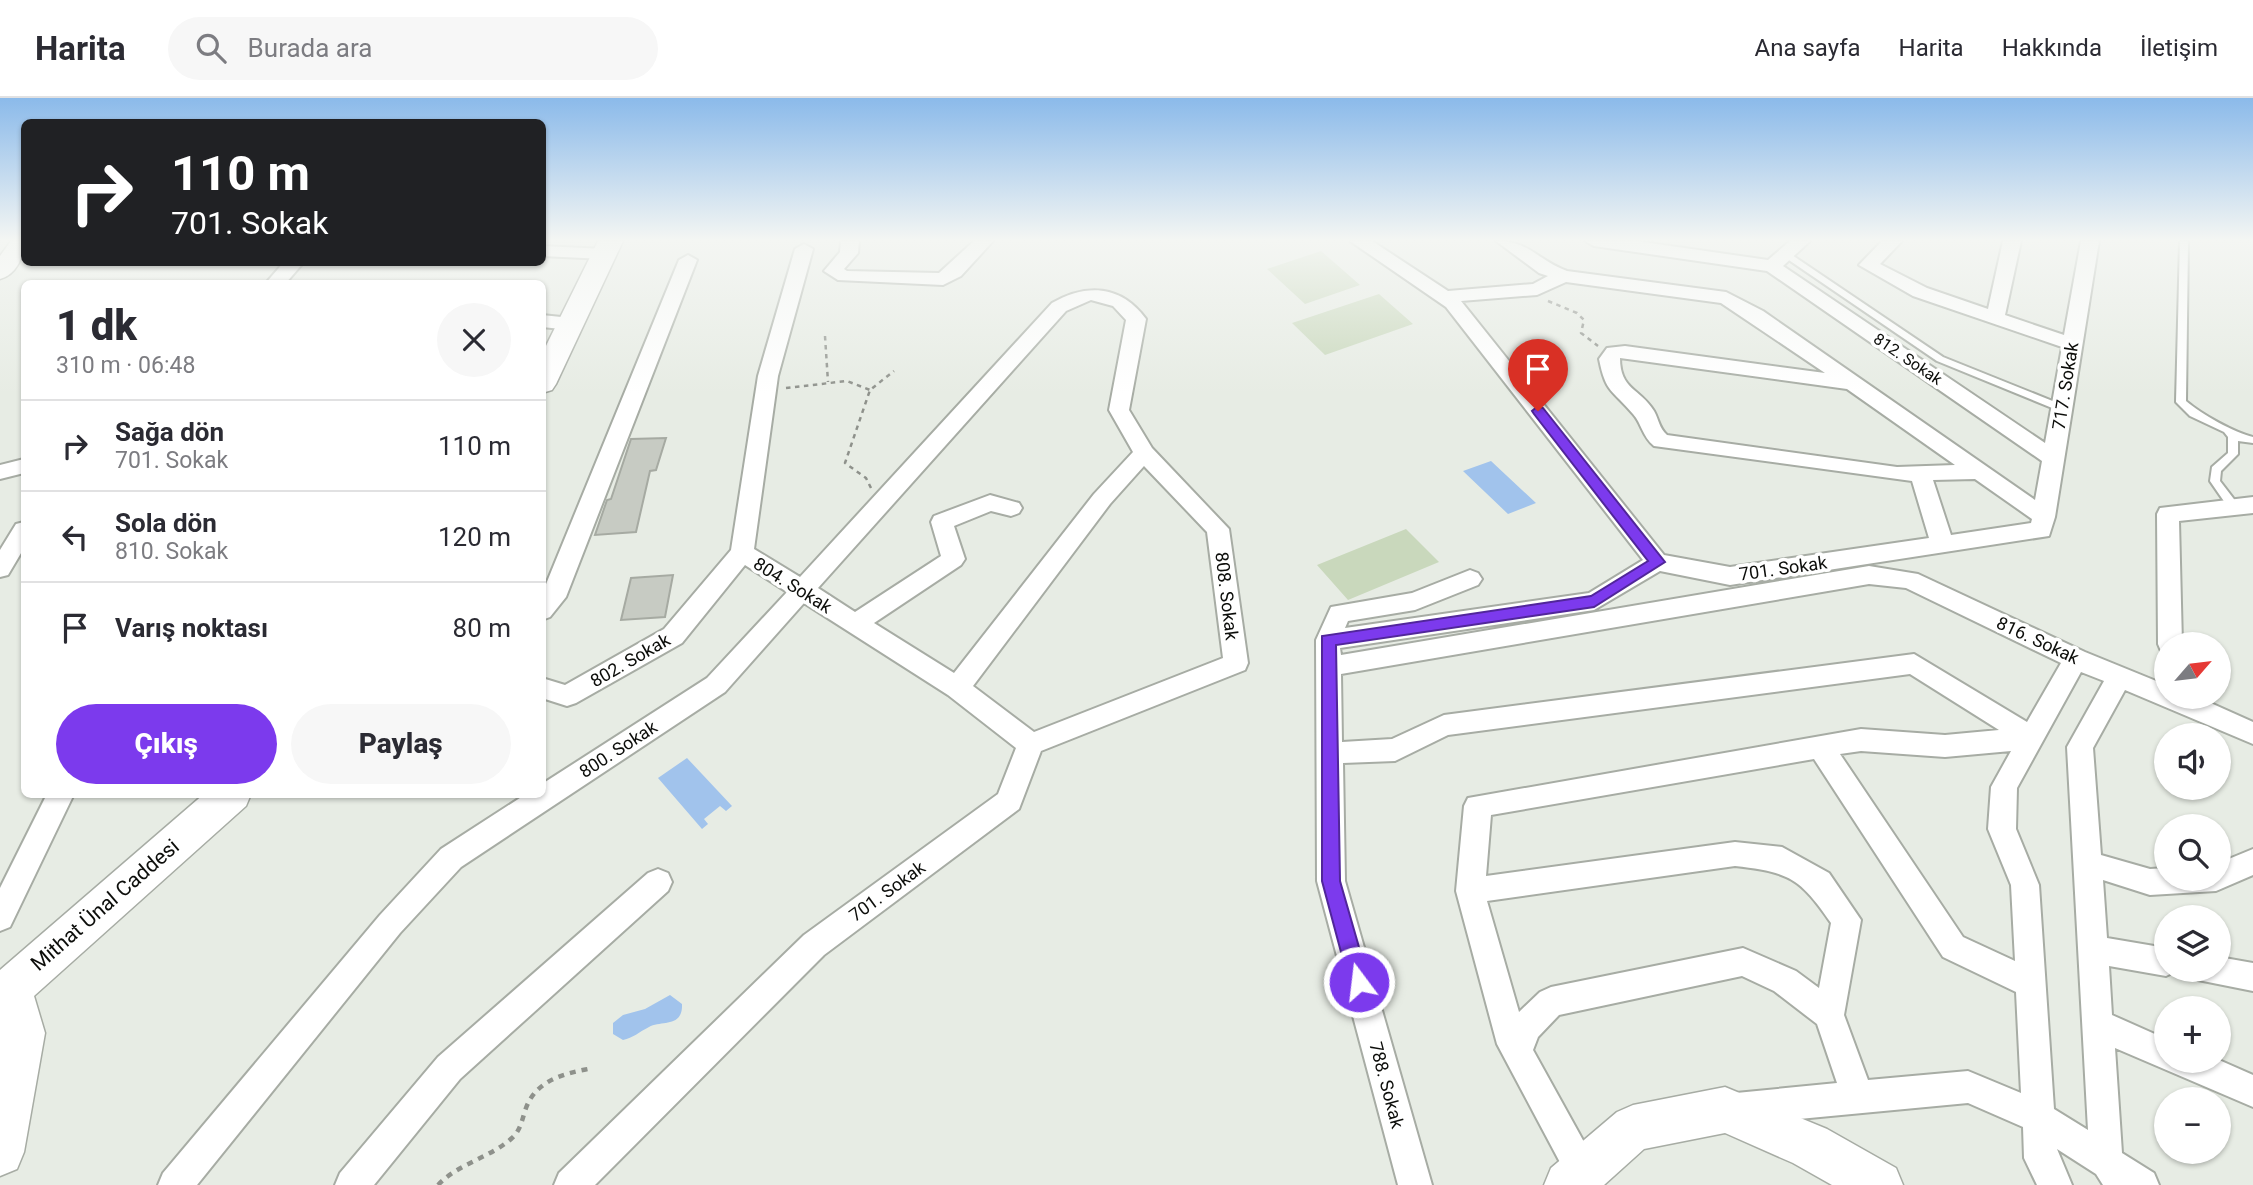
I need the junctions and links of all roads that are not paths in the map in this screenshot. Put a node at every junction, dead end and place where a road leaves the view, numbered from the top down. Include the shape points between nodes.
1 (587, 292) edge
2 (675, 292) edge
3 (792, 292) edge
4 (1437, 292) edge
5 (1506, 292) edge
6 (1680, 292) edge
7 (1823, 292) edge
8 (1831, 292) edge
9 (1919, 292) edge
10 (2000, 292) edge
11 (2081, 292) edge
12 (2183, 292) edge
13 (1445, 297) junction
14 (1995, 317) junction
15 (546, 321) edge
16 (571, 324) junction
17 (2072, 344) junction
18 (546, 376) edge
19 (1853, 383) junction
20 (2061, 408) junction
21 (2233, 436) junction
22 (2253, 440) edge
23 (1143, 453) junction
24 (2053, 458) junction
25 (21, 468) edge
26 (0, 472) edge
27 (1980, 472) junction
28 (1920, 473) junction
29 (2244, 506) edge
30 (1011, 508) dead end
31 (2042, 523) junction
32 (13, 542) edge
33 (1943, 546) junction
34 (742, 552) junction
35 (1906, 552) junction
36 (1657, 562) junction
37 (0, 569) edge
38 (1470, 579) dead end
39 (1910, 580) junction
40 (804, 592) junction
41 (546, 606) edge
42 (855, 624) junction
43 (2170, 632) edge
44 (1329, 653) junction
45 (2076, 659) junction
46 (2120, 676) junction
47 (957, 688) junction
48 (546, 689) edge
49 (2154, 691) edge
50 (2197, 709) edge
51 (2253, 733) edge
52 (2032, 738) junction
53 (1031, 744) junction
54 (1821, 747) junction
55 (1331, 753) junction
56 (546, 796) edge
57 (59, 798) edge
58 (227, 798) edge
59 (543, 798) edge
60 (2253, 861) edge
61 (2087, 863) junction
62 (2231, 872) edge
63 (658, 882) dead end
64 (2154, 882) edge
65 (1470, 891) junction
66 (0, 918) edge
67 (2093, 949) junction
68 (2154, 960) edge
69 (2231, 974) edge
70 (2253, 977) edge
71 (2031, 984) junction
72 (5, 989) edge
73 (1829, 1015) junction
74 (2097, 1024) junction
75 (2154, 1050) edge
76 (1517, 1052) junction
77 (2211, 1073) edge
78 (2253, 1091) edge
79 (1858, 1097) junction
80 (1725, 1110) junction
81 (2038, 1117) junction
82 (0, 1152) edge
83 (2114, 1172) edge
84 (1576, 1178) edge
85 (174, 1185) edge
86 (352, 1185) edge
87 (571, 1185) edge
88 (1415, 1185) edge
89 (1879, 1185) edge
90 (2055, 1185) edge
91 (2142, 1185) edge

1 - 16 main road
2 - 41 street via 554,597
3 - 34 street, 804. Sokak via 766,390
4 - 13 street
5 - 13 street
6 - 19 street via 1726,298
7 - 24 street, 812. Sokak
8 - 20 lane via 1940,359
9 - 14 street
10 - 14 street
11 - 17 street, 717. Sokak
12 - 21 lane via 2181,402
13 - 36 street
14 - 17 street
15 - 16 street
16 - 18 main road
17 - 20 street, 717. Sokak
19 - 27 street
19 - 28 street via 1625,352 1609,359 1614,384 1645,412 1652,433 1661,441 1897,474
20 - 24 street, 717. Sokak
21 - 22 lane
21 - 29 lane via 2233,454 2216,470 2215,481
23 - 40 street, 800. Sokak via 1119,410 1136,319 1125,303 1104,292 1074,297 1059,307
23 - 47 street via 1102,499
23 - 53 street, 808. Sokak via 1218,529 1236,663
24 - 31 street, 717. Sokak
25 - 26 street
27 - 28 street
27 - 31 street
28 - 33 street
29 - 43 street via 2168,514
30 - 42 street via 990,503 942,522 953,559
31 - 33 street, 701. Sokak
32 - 37 street
33 - 35 street, 701. Sokak
34 - 40 street, 804. Sokak
34 - 48 street, 802. Sokak via 673,636 567,696
35 - 36 street, 701. Sokak via 1730,576
35 - 39 street
36 - 44 street via 1594,601
38 - 44 street, 788. Sokak via 1415,601 1339,613
39 - 44 street, 701. Sokak via 1869,575
39 - 45 street, 816. Sokak
40 - 42 street, 804. Sokak
40 - 56 street, 800. Sokak via 716,685
42 - 47 street, 804. Sokak
44 - 55 street, 788. Sokak
45 - 46 street, 816. Sokak
45 - 52 street
46 - 49 street, 816. Sokak
46 - 61 street via 2080,747
47 - 53 street, 804. Sokak
50 - 51 street, 816. Sokak
52 - 54 street via 1945,746 1861,740
52 - 55 street via 1914,664 1444,725 1395,750
52 - 71 street via 2004,787 2002,829 2025,885
53 - 87 street, 701. Sokak via 1009,802 814,945
54 - 65 street via 1478,806
54 - 71 street via 1953,947
55 - 88 street, 788. Sokak via 1331,881
57 - 66 street
58 - 72 main road, Mithat Ünal Caddesi
59 - 85 street, 800. Sokak via 451,858
60 - 62 street
61 - 64 street
61 - 67 street
63 - 86 street via 449,1068
65 - 73 street via 1735,854 1782,859 1819,882 1846,920
65 - 76 street
67 - 68 street
67 - 74 street
69 - 70 street
71 - 81 street
72 - 82 main road, Mithat Ünal Caddesi via 23,1033
73 - 76 street via 1785,981 1743,962 1551,1002 1525,1028
73 - 79 street
74 - 75 street
74 - 83 street
76 - 84 street
77 - 78 street
79 - 80 street
79 - 81 street via 1968,1087
80 - 84 main road via 1633,1128
80 - 89 main road via 1810,1146
81 - 83 street
81 - 90 street via 2040,1158
83 - 91 street

